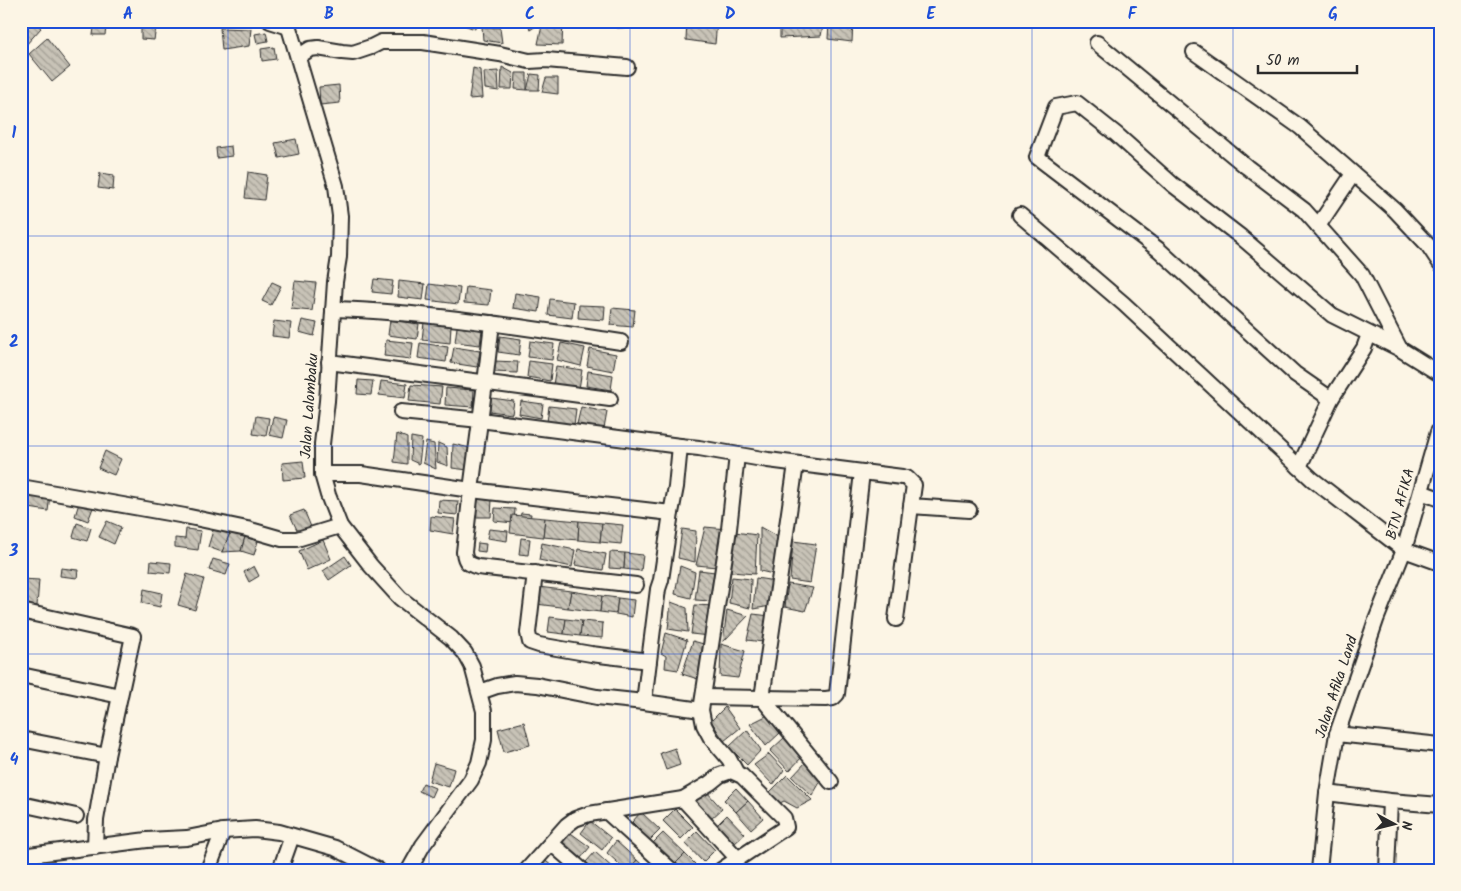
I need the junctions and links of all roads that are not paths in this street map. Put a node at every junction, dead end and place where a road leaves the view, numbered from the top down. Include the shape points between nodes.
1 (270, 21) edge
2 (288, 24) edge
3 (1097, 43) dead end
4 (1194, 52) dead end
5 (298, 57) junction
6 (627, 67) dead end
7 (1353, 174) junction
8 (1020, 214) dead end
9 (1318, 226) junction
10 (1440, 263) edge
11 (333, 309) junction
12 (492, 323) junction
13 (1369, 334) junction
14 (621, 342) dead end
15 (1400, 349) junction
16 (329, 362) junction
17 (1440, 374) edge
18 (485, 383) junction
19 (610, 399) dead end
20 (1331, 399) junction
21 (401, 412) dead end
22 (480, 420) junction
23 (1439, 431) edge
24 (680, 446) junction
25 (737, 455) junction
26 (796, 464) junction
27 (1299, 467) junction
28 (862, 472) junction
29 (322, 474) junction
30 (21, 487) edge
31 (471, 490) junction
32 (1421, 492) junction
33 (1440, 499) edge
34 (911, 506) junction
35 (969, 510) dead end
36 (671, 514) junction
37 (340, 526) junction
38 (1404, 550) junction
39 (1440, 563) edge
40 (535, 573) junction
41 (636, 585) dead end
42 (21, 611) edge
43 (896, 619) dead end
44 (649, 661) junction
45 (21, 675) edge
46 (480, 692) junction
47 (120, 696) junction
48 (762, 698) junction
49 (644, 702) junction
50 (702, 703) junction
51 (1337, 734) junction
52 (21, 739) edge
53 (1440, 745) edge
54 (107, 756) junction
55 (736, 772) junction
56 (831, 782) dead end
57 (1327, 793) junction
58 (683, 799) junction
59 (1390, 801) junction
60 (21, 804) edge
61 (1440, 805) edge
62 (606, 811) junction
63 (76, 816) dead end
64 (222, 831) junction
65 (292, 836) junction
66 (551, 843) junction
67 (96, 847) junction
68 (21, 856) edge
69 (738, 859) junction
70 (208, 870) edge
71 (280, 870) edge
72 (378, 870) edge
73 (408, 870) edge
74 (526, 870) edge
75 (582, 870) edge
76 (671, 870) edge
77 (721, 870) edge
78 (1319, 870) edge
79 (1387, 870) edge

1 - 2 street
2 - 5 street, Jalan Lalombaku
3 - 9 street via 1304,210
4 - 7 street via 1300,127
5 - 6 street via 318,48 353,53 381,42 423,42 529,61
5 - 11 street, Jalan Lalombaku via 336,186 339,257
7 - 9 street
7 - 10 street via 1395,210 1428,245
8 - 27 street via 1124,304
9 - 15 street via 1362,275
11 - 12 street via 374,310
11 - 16 street, Jalan Lalombaku
12 - 14 street
12 - 18 street
13 - 15 street
13 - 20 street via 1364,348
13 - 20 street via 1332,315 1077,103 1056,107 1037,157 1159,250 1295,374
15 - 17 street
16 - 18 street
16 - 29 street, Jalan Lalombaku
18 - 19 street
18 - 22 street
20 - 27 street
21 - 22 street
22 - 24 street
22 - 31 street
23 - 32 street, BTN AFIKA
24 - 25 street
24 - 36 street
25 - 26 street
25 - 50 street
26 - 28 street
26 - 48 street
27 - 38 street
28 - 34 street via 907,478 914,485
28 - 48 street via 837,694 826,699
29 - 31 street via 361,474
29 - 37 street, Jalan Lalombaku
30 - 37 street via 185,516 282,539 297,539
31 - 36 street
31 - 40 street via 464,552 466,562 478,567
32 - 33 street
32 - 38 street, BTN AFIKA
34 - 35 street
34 - 43 street
36 - 44 street
37 - 46 street, Jalan Lalombaku via 400,598 465,653
38 - 39 street, BTN AFIKA
38 - 51 street, Jalan Afika Land
40 - 41 street
40 - 44 street via 528,633 530,642
42 - 47 street via 133,636
44 - 49 street
45 - 47 street
46 - 49 street via 516,683
46 - 73 street, Jalan Lalombaku via 485,724 479,763 464,792
47 - 54 street
48 - 50 street
48 - 56 street
49 - 50 street
50 - 55 street via 704,725
51 - 53 street
51 - 57 street, Jalan Afika Land
52 - 54 street
54 - 67 street via 96,820
55 - 58 street via 720,776
55 - 69 street via 786,823 784,829
57 - 59 street
57 - 78 street, Jalan Afika Land
58 - 62 street
58 - 69 street
59 - 61 street
59 - 79 street
60 - 63 street
62 - 66 street via 575,819
62 - 76 street
64 - 65 street via 255,829
64 - 67 street via 187,838
64 - 70 street
65 - 71 street
65 - 72 street via 335,848
66 - 74 street
66 - 75 street
67 - 68 street
69 - 77 street

